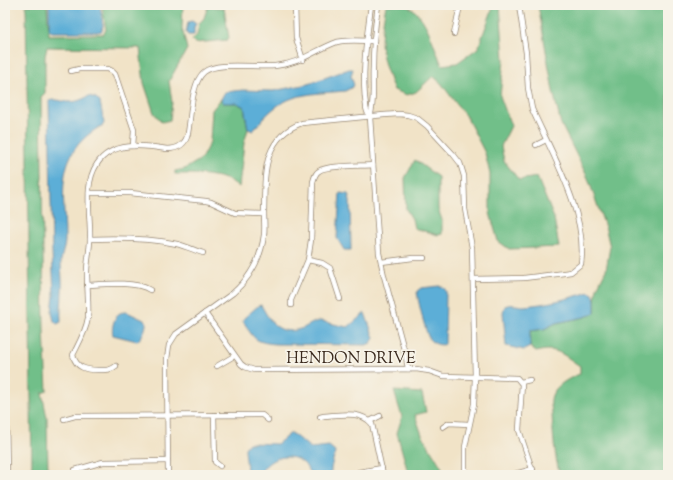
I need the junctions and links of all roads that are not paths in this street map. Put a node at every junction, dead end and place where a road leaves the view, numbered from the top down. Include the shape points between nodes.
1 (295, 5) edge
2 (371, 5) edge
3 (378, 5) edge
4 (460, 5) edge
5 (519, 5) edge
6 (454, 34) dead end
7 (366, 41) junction
8 (374, 41) junction
9 (303, 60) junction
10 (71, 72) dead end
11 (370, 117) junction
12 (546, 140) junction
13 (536, 144) dead end
14 (133, 146) junction
15 (373, 165) junction
16 (89, 193) junction
17 (264, 214) junction
18 (90, 239) junction
19 (203, 253) dead end
20 (424, 258) dead end
21 (308, 260) junction
22 (381, 262) junction
23 (473, 279) junction
24 (87, 285) junction
25 (150, 290) dead end
26 (340, 299) dead end
27 (5, 302) edge
28 (291, 304) dead end
29 (5, 310) edge
30 (205, 313) junction
31 (5, 350) edge
32 (234, 356) junction
33 (116, 366) dead end
34 (217, 366) dead end
35 (408, 369) junction
36 (475, 377) junction
37 (530, 380) dead end
38 (522, 383) junction
39 (5, 413) edge
40 (167, 415) junction
41 (214, 415) junction
42 (380, 416) dead end
43 (320, 417) dead end
44 (64, 419) dead end
45 (268, 420) dead end
46 (370, 421) junction
47 (469, 424) junction
48 (443, 426) dead end
49 (6, 455) edge
50 (168, 461) junction
51 (220, 466) dead end
52 (382, 468) junction
53 (75, 470) dead end
54 (532, 470) junction
55 (359, 472) dead end
56 (515, 474) edge
57 (7, 475) edge
58 (168, 475) edge
59 (383, 475) edge
60 (465, 475) edge
61 (534, 475) edge

1 - 9 street via 296,38
2 - 7 street
3 - 8 street
4 - 6 street
5 - 12 street via 532,109
7 - 8 street
7 - 9 street via 336,43
7 - 11 street via 366,107
8 - 11 street via 373,108
9 - 14 street via 275,66 209,68 200,76 195,86 188,133 184,142 172,149
10 - 14 street via 79,69 108,69 115,74 133,126
11 - 15 street
11 - 17 street via 307,122 282,134 275,142 267,160
11 - 23 street via 399,114 416,118 428,126 460,163 464,176
12 - 13 street
12 - 23 street via 566,184 579,222 581,264 571,272 564,273 524,278
14 - 16 street via 115,150 97,164 91,177
15 - 21 street via 328,168 317,172 313,182
15 - 22 street
16 - 17 street via 130,193 198,200 210,202 235,213
16 - 18 street
17 - 30 street via 264,233 255,267 240,286
18 - 19 street via 144,239 178,244
18 - 24 street
20 - 22 street
21 - 26 street via 330,268
21 - 28 street
22 - 35 street
23 - 36 street
24 - 25 street via 132,284
24 - 33 street via 88,318 73,355 74,359 81,368 87,370 111,370
27 - 29 street
29 - 31 street
30 - 32 street, HENDON DRIVE
30 - 40 street via 179,330 169,345
32 - 34 street
32 - 35 street, HENDON DRIVE via 243,366 254,370
35 - 36 street, HENDON DRIVE via 425,370 443,376
36 - 38 street, HENDON DRIVE via 517,378
36 - 47 street via 474,404
37 - 38 street
38 - 54 street via 519,430
39 - 49 street
40 - 41 street
40 - 44 street via 75,416
40 - 50 street
41 - 45 street via 262,415
41 - 51 street via 215,462
42 - 46 street
43 - 46 street via 358,415
46 - 52 street
47 - 48 street via 449,423
47 - 60 street via 465,447
49 - 57 street
50 - 53 street via 103,462
50 - 58 street
52 - 55 street
52 - 59 street
54 - 56 street
54 - 61 street

